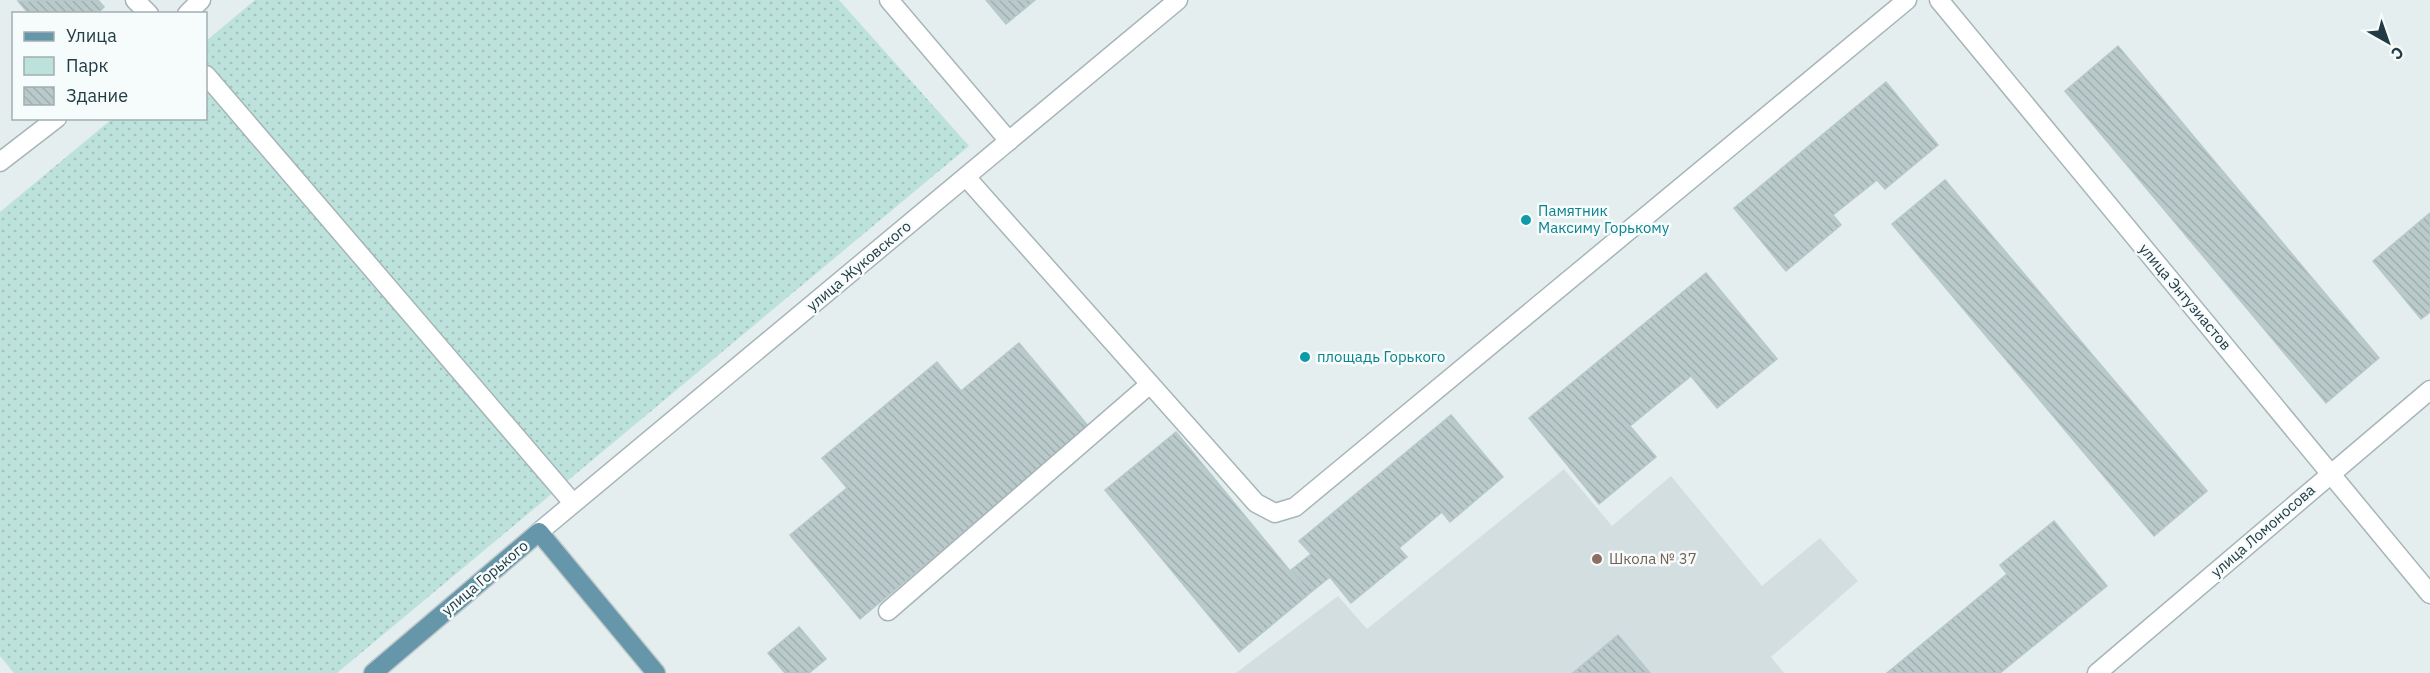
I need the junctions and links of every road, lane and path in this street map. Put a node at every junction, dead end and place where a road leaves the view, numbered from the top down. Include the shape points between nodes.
1 (135, 0) edge
2 (201, 0) edge
3 (889, 0) edge
4 (1178, 0) edge
5 (1907, 0) edge
6 (1939, 0) edge
7 (147, 12) edge
8 (189, 12) edge
9 (207, 76) edge
10 (54, 120) edge
11 (1009, 141) junction
12 (0, 162) edge
13 (966, 177) junction
14 (1150, 384) junction
15 (2430, 390) edge
16 (2331, 473) junction
17 (573, 503) junction
18 (539, 532) junction
19 (2430, 594) edge
20 (888, 611) dead end
21 (373, 673) edge
22 (656, 673) edge
23 (2097, 673) edge

1 - 7 street
2 - 8 street
3 - 11 street
4 - 11 street, улица Жуковского
5 - 14 street via 1295,507 1275,513 1256,503
6 - 16 street, улица Энтузиастов
9 - 17 street
10 - 12 street
11 - 13 street, улица Жуковского
13 - 14 street
13 - 17 street, улица Жуковского
14 - 20 street
15 - 16 street, улица Ломоносова
16 - 19 street, улица Энтузиастов
16 - 23 street, улица Ломоносова
17 - 18 street, улица Жуковского
18 - 21 main road, улица Горького
18 - 22 main road, улица Горького

